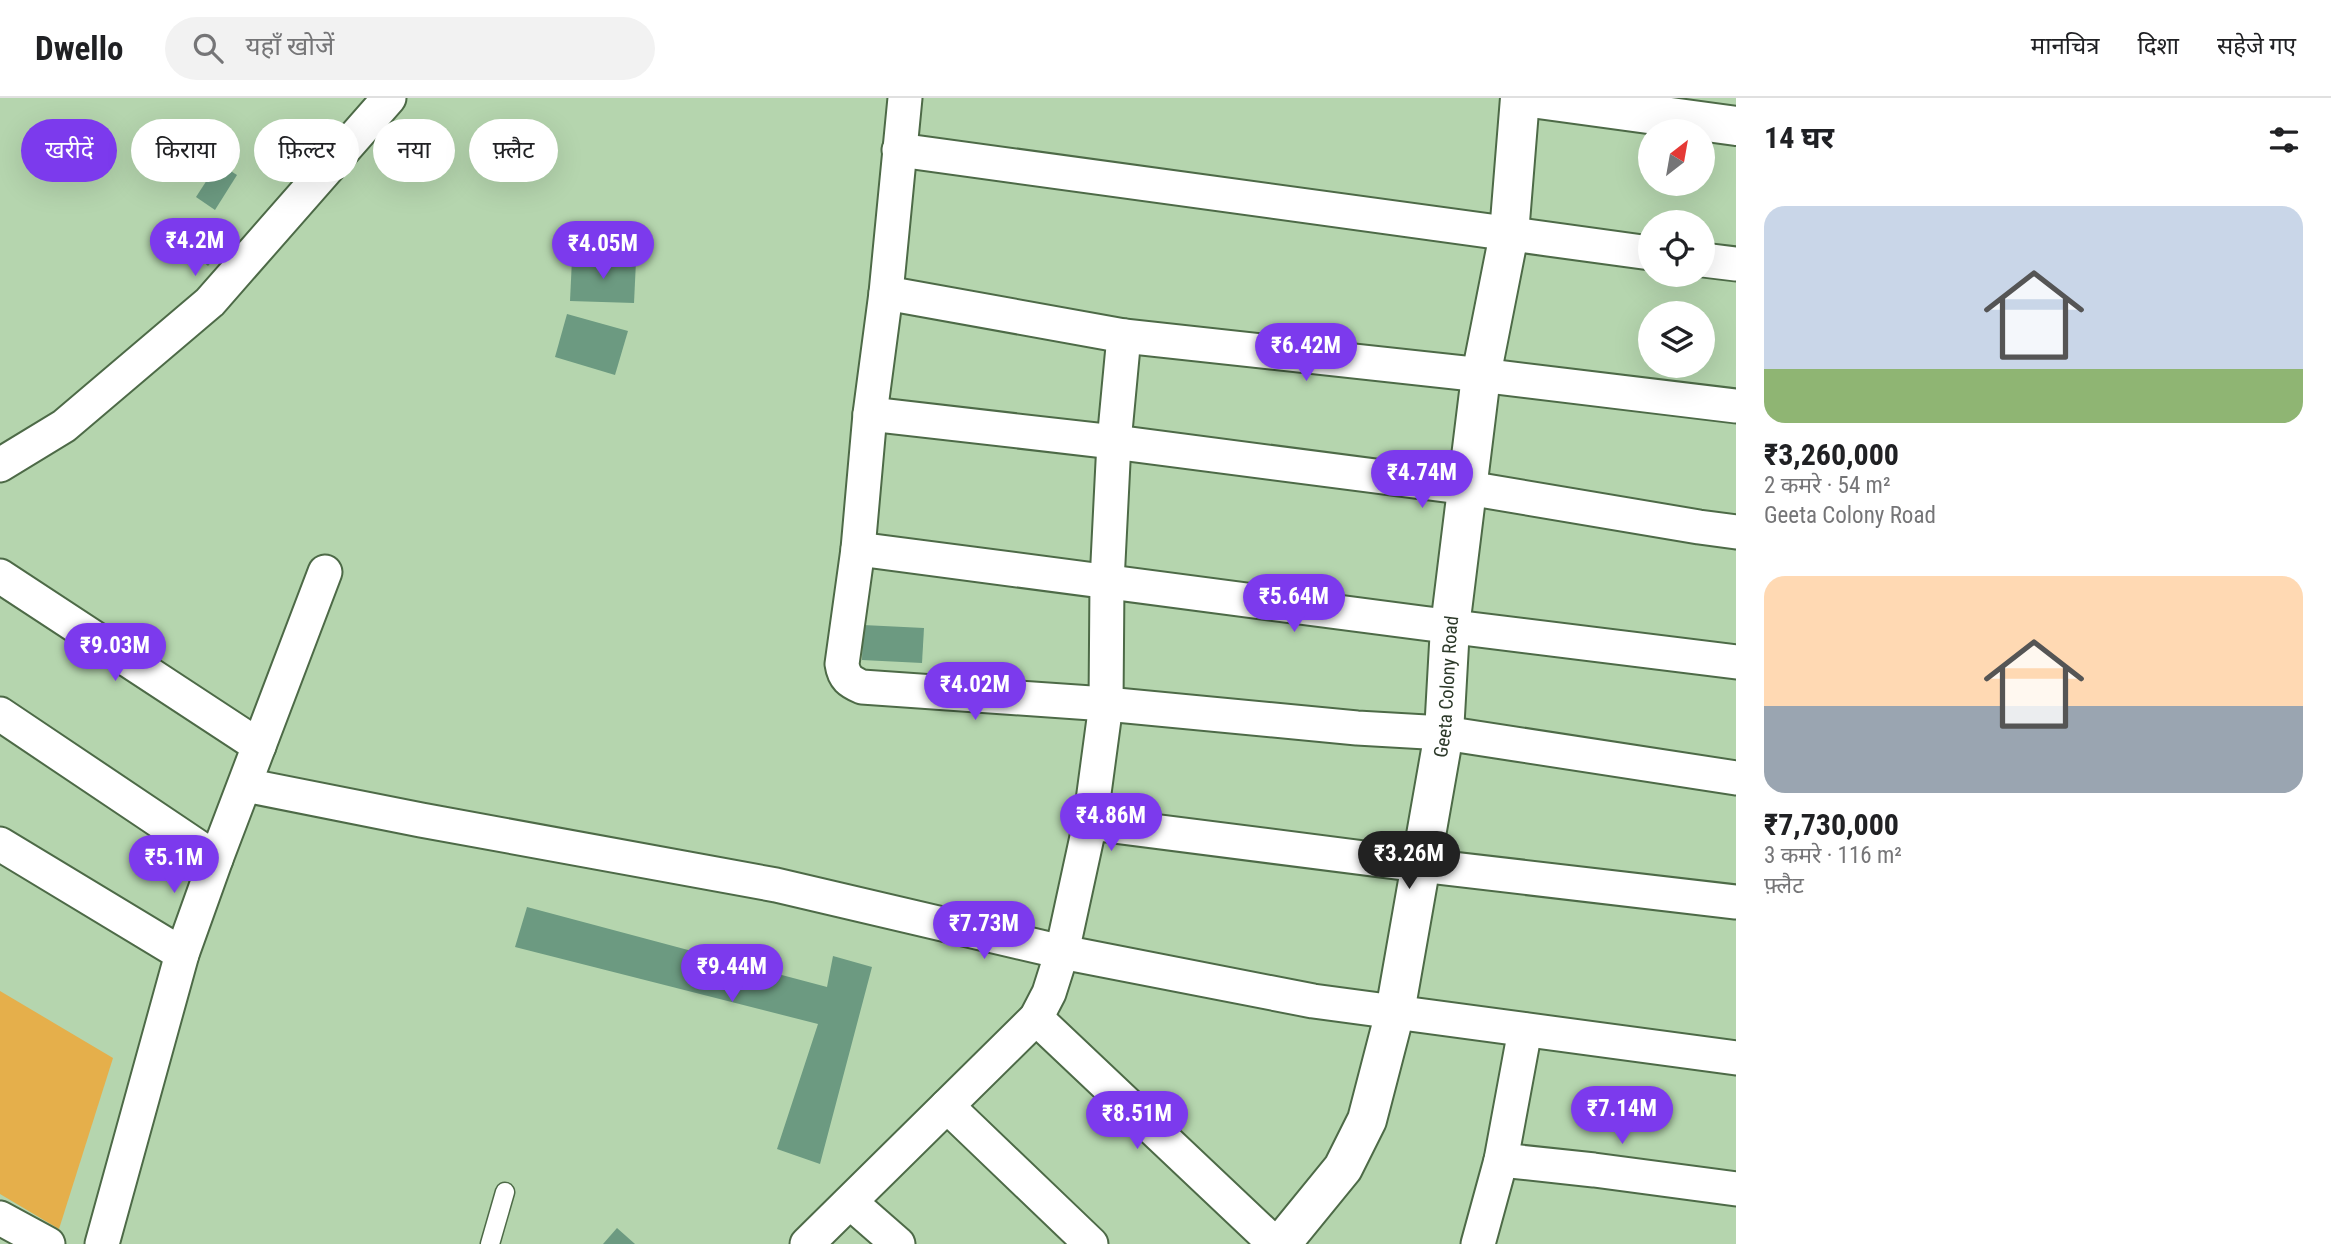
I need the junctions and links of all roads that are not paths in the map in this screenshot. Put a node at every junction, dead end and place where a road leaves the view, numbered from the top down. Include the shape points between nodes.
1 (388, 98) edge
2 (905, 98) edge
3 (1520, 98) edge
4 (1531, 98) edge
5 (1654, 107) edge
6 (1736, 126) edge
7 (899, 150) junction
8 (1509, 234) junction
9 (1638, 251) edge
10 (1715, 261) edge
11 (1736, 264) edge
12 (886, 293) junction
13 (1124, 336) junction
14 (1480, 376) junction
15 (1736, 406) edge
16 (870, 414) junction
17 (1114, 442) junction
18 (0, 465) edge
19 (1468, 488) junction
20 (1736, 532) edge
21 (858, 549) junction
22 (325, 572) dead end
23 (0, 576) edge
24 (1107, 582) junction
25 (1450, 627) junction
26 (1736, 662) edge
27 (1106, 704) junction
28 (0, 714) edge
29 (1444, 733) junction
30 (260, 746) junction
31 (1736, 778) edge
32 (245, 785) junction
33 (1090, 823) junction
34 (0, 844) edge
35 (216, 859) junction
36 (1419, 865) junction
37 (1736, 902) edge
38 (1062, 952) junction
39 (182, 954) junction
40 (1395, 1012) junction
41 (1036, 1018) junction
42 (1525, 1030) junction
43 (1736, 1058) edge
44 (947, 1106) junction
45 (1501, 1160) junction
46 (1736, 1189) edge
47 (505, 1192) dead end
48 (850, 1202) junction
49 (0, 1218) edge
50 (35, 1241) edge
51 (102, 1244) edge
52 (491, 1244) edge
53 (807, 1244) edge
54 (898, 1244) edge
55 (1091, 1244) edge
56 (1275, 1244) edge
57 (1281, 1244) edge
58 (1478, 1244) edge

1 - 18 street via 210,302 64,426
2 - 7 street
3 - 8 street, Geeta Colony Road
4 - 5 street
5 - 6 street
7 - 8 street
7 - 12 street
8 - 9 street
8 - 14 street, Geeta Colony Road
10 - 11 street
12 - 13 street
12 - 16 street
13 - 14 street
13 - 17 street
14 - 15 street
14 - 19 street, Geeta Colony Road
16 - 17 street
16 - 21 street
17 - 19 street
17 - 24 street
19 - 20 street
19 - 25 street, Geeta Colony Road
21 - 24 street
21 - 27 street via 842,664 849,682 862,688
22 - 30 street
23 - 30 street
24 - 25 street
24 - 27 street
25 - 26 street
25 - 29 street, Geeta Colony Road
27 - 29 street
27 - 33 street
28 - 35 street
29 - 31 street
29 - 36 street, Geeta Colony Road
30 - 32 street
32 - 35 street
32 - 38 street via 776,885
33 - 36 street
33 - 38 street
34 - 39 street
35 - 39 street
36 - 37 street
36 - 40 street, Geeta Colony Road
38 - 40 street via 1313,1001
38 - 41 street
39 - 51 street
40 - 42 street
40 - 57 street, Geeta Colony Road via 1367,1119 1343,1168
41 - 44 street
41 - 56 street
42 - 43 street
42 - 45 street
44 - 48 street
44 - 55 street
45 - 46 street
45 - 58 street
47 - 52 lane
48 - 53 street
48 - 54 street
49 - 50 street

